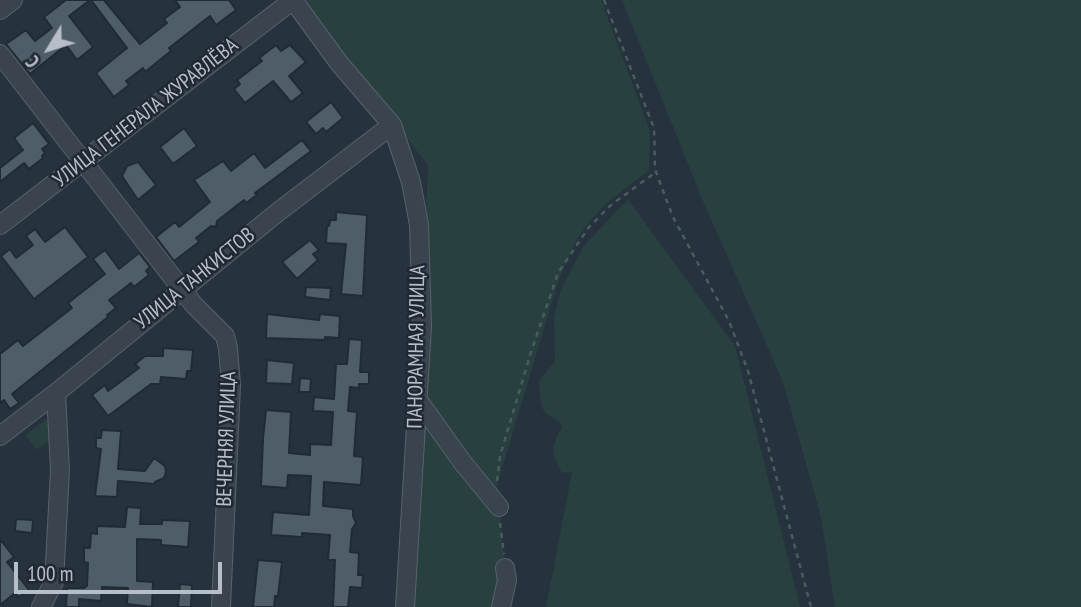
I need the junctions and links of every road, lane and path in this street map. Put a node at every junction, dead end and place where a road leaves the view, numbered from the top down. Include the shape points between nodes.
1 (13, 0) edge
2 (293, 0) edge
3 (604, 0) edge
4 (0, 10) edge
5 (0, 54) edge
6 (392, 125) junction
7 (84, 161) junction
8 (656, 172) junction
9 (0, 225) edge
10 (182, 288) junction
11 (56, 393) junction
12 (418, 400) junction
13 (0, 436) edge
14 (499, 508) junction
15 (505, 568) joint
16 (41, 607) edge
17 (221, 607) edge
18 (405, 607) edge
19 (501, 607) edge
20 (811, 607) edge

1 - 4 street
2 - 6 street, ПАНОРАМНАЯ УЛИЦА
2 - 7 street, УЛИЦА ГЕНЕРАЛА ЖУРАВЛЁВА
3 - 8 path via 654,128
5 - 7 street, ВЕЧЕРНЯЯ УЛИЦА
6 - 10 street, УЛИЦА ТАНКИСТОВ
6 - 12 street, ПАНОРАМНАЯ УЛИЦА via 411,181 419,225 422,326
7 - 9 street, УЛИЦА ГЕНЕРАЛА ЖУРАВЛЁВА
7 - 10 street, ВЕЧЕРНЯЯ УЛИЦА
8 - 14 path via 596,219 558,273 500,456
8 - 20 path via 674,219 729,321 748,371
10 - 11 street, УЛИЦА ТАНКИСТОВ
10 - 17 street, ВЕЧЕРНЯЯ УЛИЦА via 225,336 228,348
11 - 13 street, УЛИЦА ТАНКИСТОВ
11 - 16 street via 60,470 54,582
12 - 14 street
12 - 18 street, ПАНОРАМНАЯ УЛИЦА
14 - 15 path
15 - 19 street

